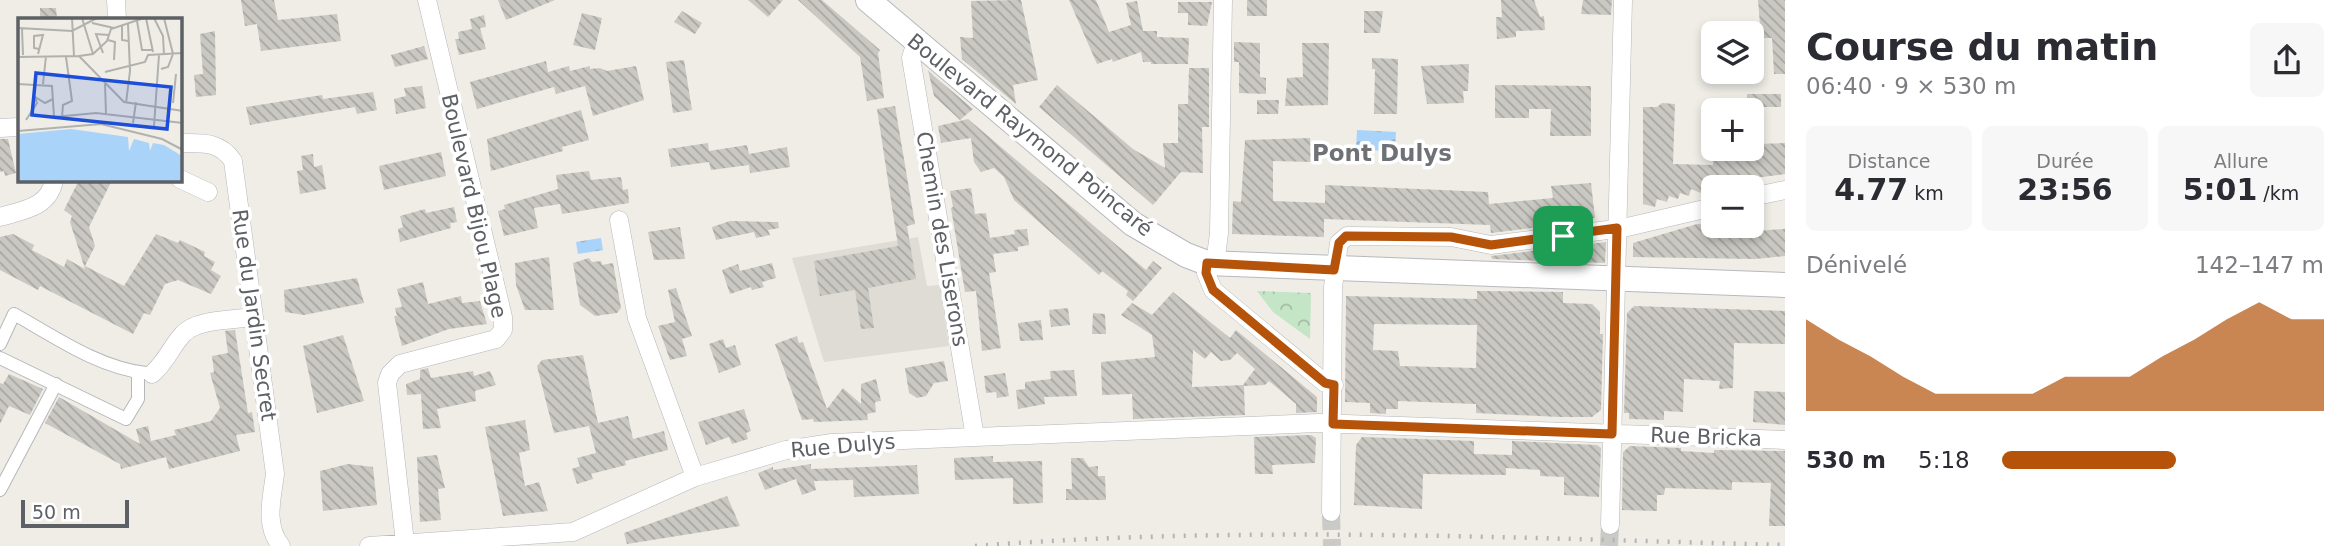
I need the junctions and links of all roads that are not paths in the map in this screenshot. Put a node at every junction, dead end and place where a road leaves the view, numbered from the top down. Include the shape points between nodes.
1 (116, 0) edge
2 (427, 0) edge
3 (868, 0) edge
4 (1223, 0) edge
5 (1623, 0) edge
6 (117, 18) edge
7 (916, 42) junction
8 (18, 127) edge
9 (0, 128) edge
10 (182, 143) edge
11 (182, 180) edge
12 (53, 186) edge
13 (1785, 190) edge
14 (208, 192) dead end
15 (1764, 194) edge
16 (1701, 209) edge
17 (50, 211) dead end
18 (0, 217) edge
19 (619, 220) dead end
20 (1617, 228) junction
21 (1211, 264) junction
22 (1334, 270) junction
23 (1615, 279) junction
24 (1785, 285) edge
25 (253, 317) junction
26 (0, 344) edge
27 (0, 358) edge
28 (145, 373) junction
29 (56, 384) junction
30 (1334, 385) junction
31 (1333, 424) junction
32 (1612, 434) junction
33 (975, 437) junction
34 (1785, 440) edge
35 (695, 477) junction
36 (0, 490) edge
37 (1331, 512) tunnel mouth
38 (1610, 525) tunnel mouth
39 (405, 543) junction
40 (281, 546) edge
41 (369, 546) edge

1 - 6 street
2 - 39 street, Boulevard Bijou Plage via 503,330 496,339 400,364 390,374 387,383
3 - 7 main road, Boulevard Raymond Poincaré
4 - 21 street via 1219,233
5 - 20 street
7 - 21 main road, Boulevard Raymond Poincaré via 1133,223 1186,255
7 - 33 street, Chemin des Liserons via 911,58
8 - 9 street
10 - 25 street, Rue du Jardin Secret via 217,145 233,160
11 - 14 street
12 - 17 street
12 - 18 street via 39,205
13 - 15 street
16 - 20 street
19 - 35 street via 637,318
20 - 22 street via 1491,245 1451,237 1346,236 1339,243
20 - 23 street
21 - 22 main road, Boulevard Raymond Poincaré
21 - 30 street via 1206,273 1213,290 1325,383
22 - 23 main road, Boulevard Raymond Poincaré
22 - 30 street
23 - 24 main road, Boulevard Raymond Poincaré
23 - 32 street
25 - 28 street via 185,330 165,362
25 - 40 street, Rue du Jardin Secret via 275,474 264,529
26 - 28 street via 14,314 97,359 128,372
27 - 29 street
28 - 29 street via 138,400 126,419
29 - 36 street
30 - 31 street
31 - 32 street, Rue Bricka
31 - 33 street, Rue Dulys
31 - 37 street
32 - 34 street, Rue Bricka
32 - 38 street
33 - 35 street, Rue Dulys via 832,443 786,450
35 - 39 street, Rue Dulys via 573,532
39 - 41 street, Rue Dulys

